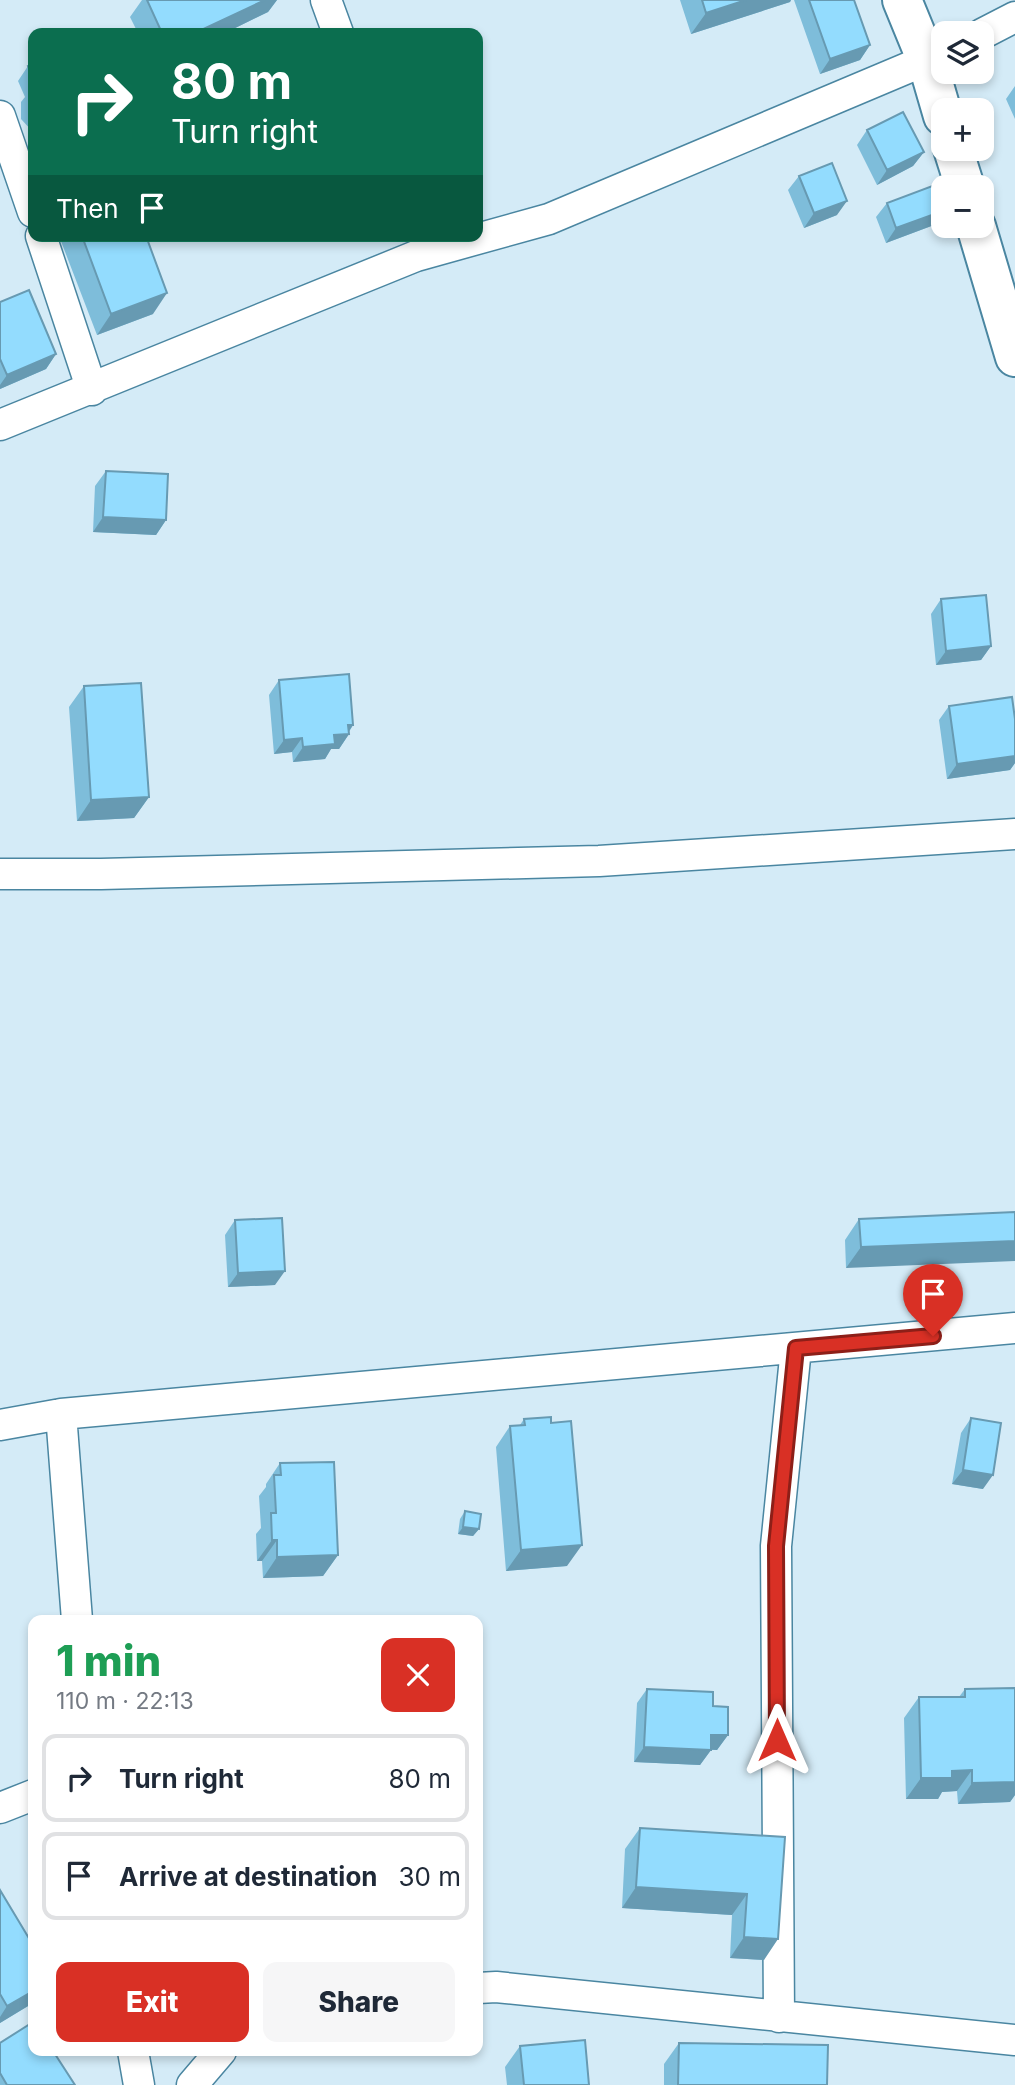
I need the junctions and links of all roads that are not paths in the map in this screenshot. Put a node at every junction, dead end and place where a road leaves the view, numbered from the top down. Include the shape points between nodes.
1 (326, 0) edge
2 (902, 0) edge
3 (1015, 17) edge
4 (336, 28) edge
5 (994, 28) edge
6 (931, 50) edge
7 (931, 59) edge
8 (0, 116) edge
9 (28, 197) edge
10 (483, 232) edge
11 (980, 238) edge
12 (43, 242) edge
13 (433, 242) edge
14 (413, 246) edge
15 (1015, 356) edge
16 (92, 390) junction
17 (0, 425) edge
18 (1015, 834) edge
19 (0, 874) edge
20 (1015, 1328) edge
21 (796, 1348) junction
22 (61, 1414) junction
23 (0, 1425) edge
24 (78, 1615) edge
25 (28, 1797) edge
26 (0, 1808) edge
27 (483, 1988) edge
28 (779, 2017) junction
29 (1015, 2040) edge
30 (134, 2056) edge
31 (217, 2056) edge
32 (139, 2085) edge
33 (192, 2085) edge

1 - 4 street
2 - 6 street
3 - 5 street
7 - 10 street via 549,219
8 - 9 street
11 - 15 street
12 - 16 street
13 - 14 street
14 - 16 street
16 - 17 street
18 - 19 street via 599,861
20 - 21 street
21 - 22 street
21 - 28 street via 776,1546
22 - 23 street
22 - 24 street
25 - 26 street
27 - 28 street
28 - 29 street via 821,2034
30 - 32 street
31 - 33 street

